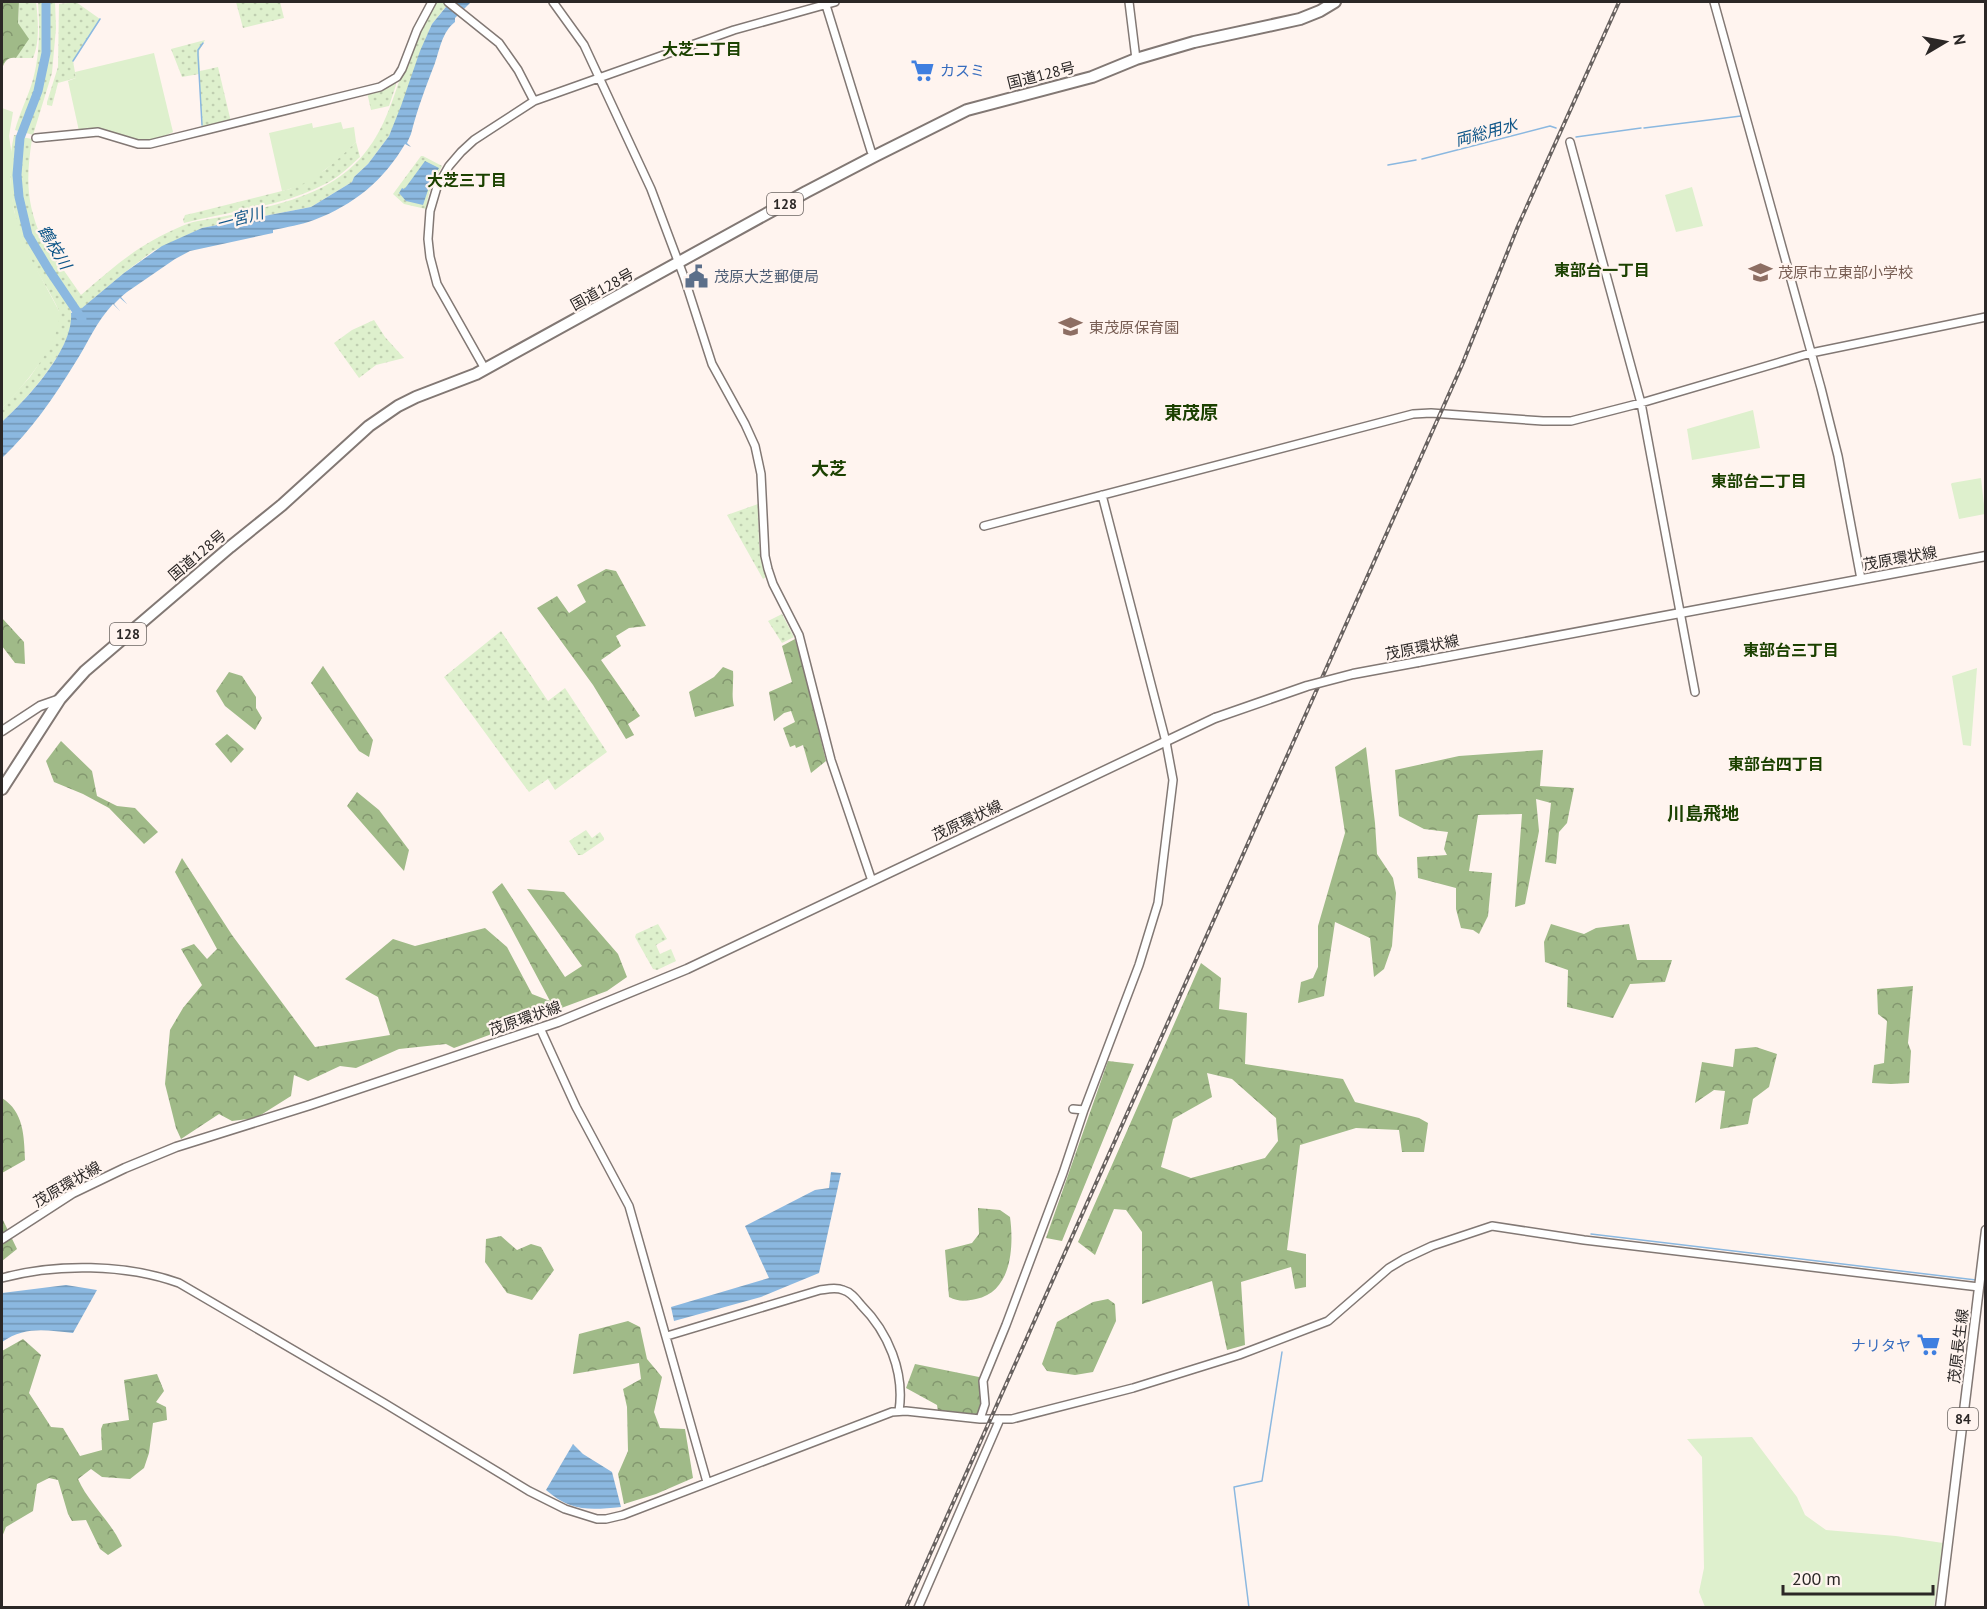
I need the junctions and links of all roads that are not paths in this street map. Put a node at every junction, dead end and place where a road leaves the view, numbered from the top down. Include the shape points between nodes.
1 (432, 2) edge
2 (448, 2) edge
3 (553, 2) edge
4 (835, 2) edge
5 (1128, 2) edge
6 (1335, 2) edge
7 (1714, 2) edge
8 (825, 3) edge
9 (1136, 59) junction
10 (599, 77) junction
11 (534, 101) junction
12 (36, 138) dead end
13 (1570, 142) dead end
14 (875, 156) junction
15 (679, 264) junction
16 (1986, 317) edge
17 (1811, 353) junction
18 (485, 369) junction
19 (1641, 403) junction
20 (1102, 495) junction
21 (984, 526) dead end
22 (1986, 556) edge
23 (1860, 579) junction
24 (1680, 612) junction
25 (1695, 692) dead end
26 (60, 699) junction
27 (2, 731) edge
28 (1166, 742) junction
29 (2, 789) edge
30 (872, 881) junction
31 (540, 1028) junction
32 (1072, 1109) dead end
33 (1084, 1110) junction
34 (1986, 1230) edge
35 (2, 1239) edge
36 (2, 1278) edge
37 (1979, 1287) junction
38 (667, 1336) junction
39 (899, 1411) junction
40 (980, 1419) junction
41 (1000, 1419) junction
42 (707, 1482) junction
43 (918, 1608) edge
44 (1940, 1608) edge

1 - 12 street via 402,69 397,77 380,87 150,144 98,132
2 - 11 street via 500,43
3 - 10 street via 584,45
4 - 8 street
5 - 9 street
6 - 9 highway, 国道128号 / 128 via 1300,19
7 - 17 street
8 - 10 street
8 - 14 street
9 - 14 highway, 国道128号 / 128 via 1092,77 967,110
10 - 11 street
10 - 15 street via 651,189
11 - 18 street via 461,152 437,187 430,211 428,239 437,284
13 - 19 street
14 - 15 highway, 国道128号 / 128
15 - 18 highway, 国道128号 / 128
15 - 30 street via 712,364 755,446 768,570 799,635 831,760
16 - 17 street
17 - 19 street
17 - 23 street via 1838,456
18 - 26 highway, 国道128号 / 128 via 416,396 369,426 282,505 96,661
19 - 20 street via 1562,422 1413,414
19 - 24 street
20 - 21 street
20 - 28 street
22 - 23 main road, 茂原環状線
23 - 24 main road, 茂原環状線
24 - 25 street
24 - 28 main road, 茂原環状線, bridge via 1353,674 1215,718
26 - 27 main road via 40,706
26 - 29 highway, 国道128号 / 128
28 - 30 main road, 茂原環状線
28 - 33 street via 1173,780 1158,903
30 - 31 main road, 茂原環状線 via 687,969
31 - 35 main road, 茂原環状線 via 176,1147 73,1193
31 - 38 street via 576,1107 629,1206
32 - 33 street
33 - 40 street via 983,1381 985,1404
34 - 37 main road, 茂原長生線 / 84
36 - 42 street via 55,1270 110,1268 176,1282 529,1491 573,1513 597,1519 614,1518
37 - 41 street via 1492,1226 1404,1259 1328,1322 1239,1355 1107,1396 1020,1418
37 - 44 main road, 茂原長生線 / 84
38 - 39 street via 820,1290 844,1290 873,1317 885,1337 898,1370
38 - 42 street
39 - 40 street
39 - 42 street
40 - 41 street
41 - 43 street

